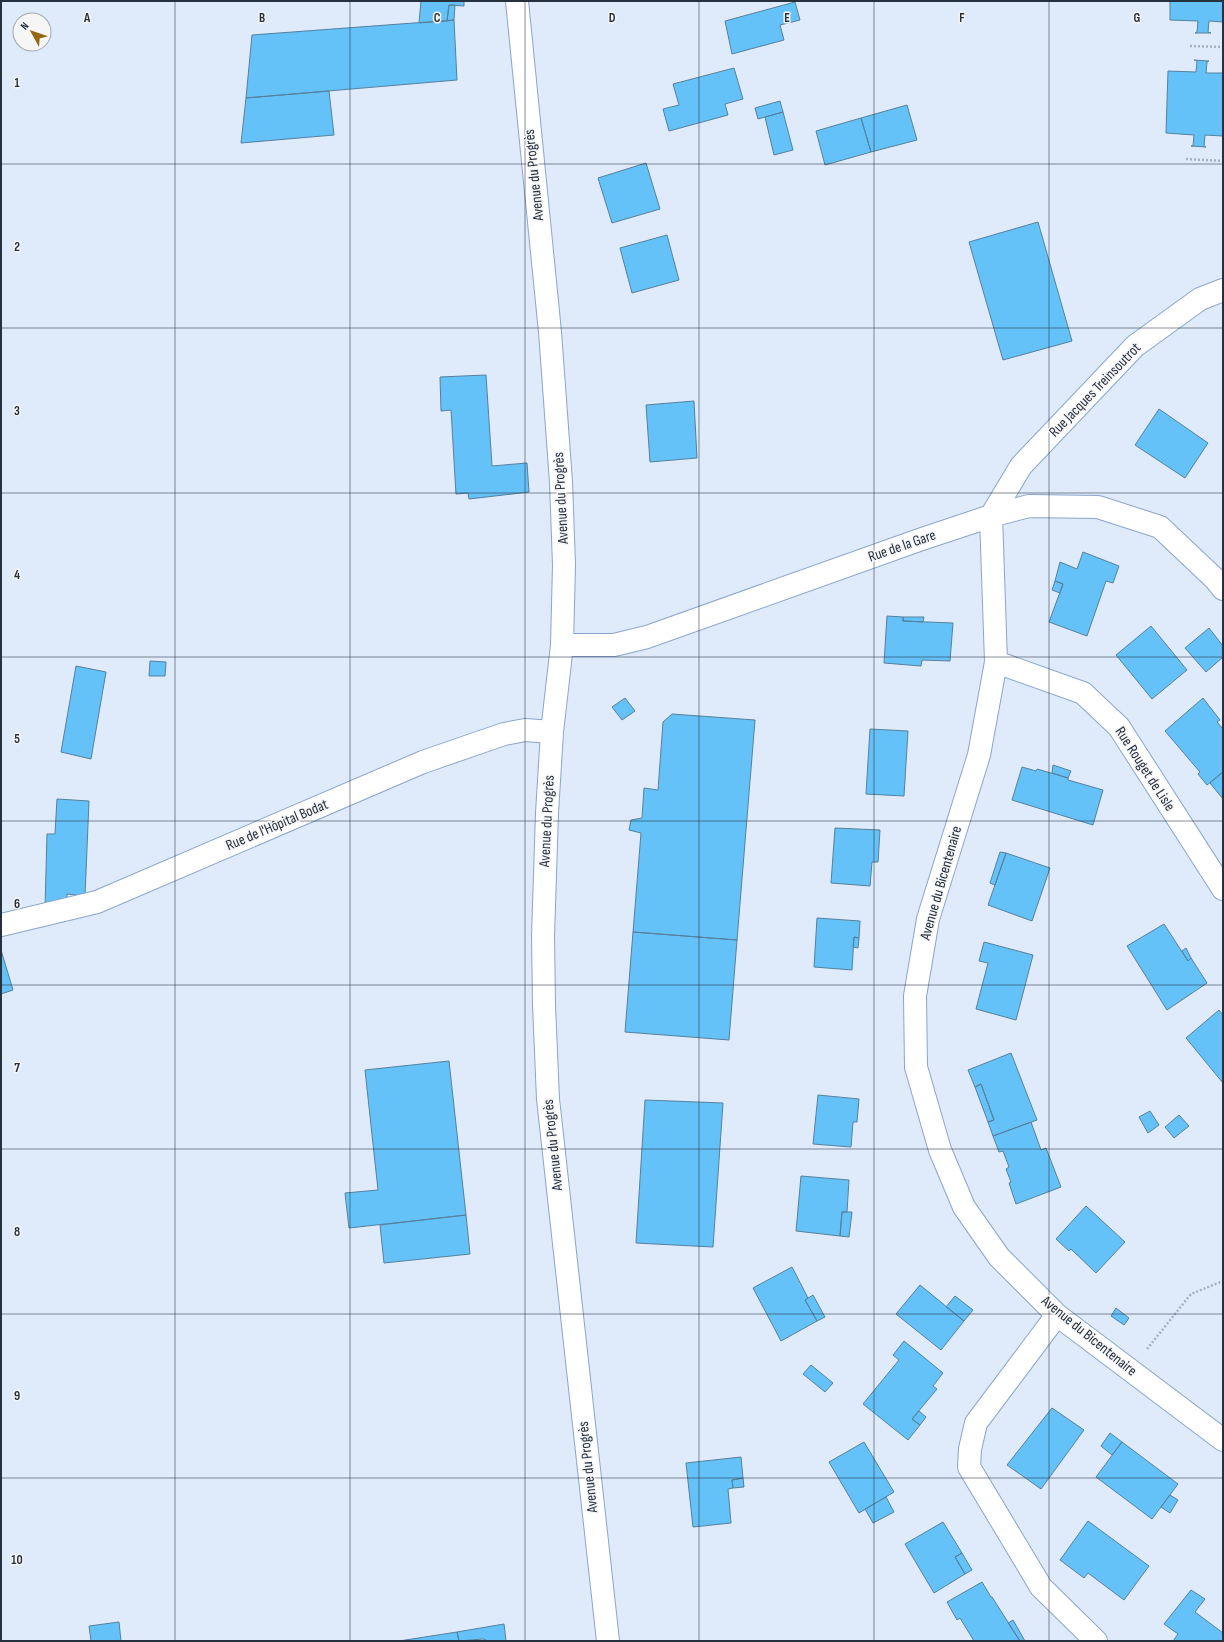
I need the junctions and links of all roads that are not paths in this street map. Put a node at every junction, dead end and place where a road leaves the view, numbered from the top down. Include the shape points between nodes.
1 (517, 1) edge
2 (1223, 290) edge
3 (991, 516) junction
4 (1223, 589) edge
5 (562, 645) junction
6 (996, 662) junction
7 (552, 732) junction
8 (1223, 888) edge
9 (1, 925) edge
10 (1058, 1315) junction
11 (1223, 1440) edge
12 (608, 1641) edge
13 (1096, 1641) edge

1 - 5 street, Avenue du Progrès via 550,332 560,467 564,565
2 - 3 street, Rue Jacques Treinsoutrot via 1200,299 1135,346 1021,466
3 - 4 street, Rue de la Gare via 1029,506 1098,507 1160,527
3 - 5 street, Rue de la Gare via 647,637 614,645
3 - 6 street, Avenue du Bicentenaire
5 - 7 street, Avenue du Progrès
6 - 8 street, Rue Rouget de Lisle via 1084,693 1119,727
6 - 10 street, Avenue du Bicentenaire via 979,755 928,919 916,996 916,1068 940,1150 964,1207 999,1256
7 - 9 street, Rue de l'Hôpital Bodat via 525,730 504,734 430,760 97,902
7 - 12 street, Avenue du Progrès via 543,936 548,1099
10 - 11 street, Avenue du Bicentenaire
10 - 13 street via 976,1423 970,1449 970,1467 1041,1587

